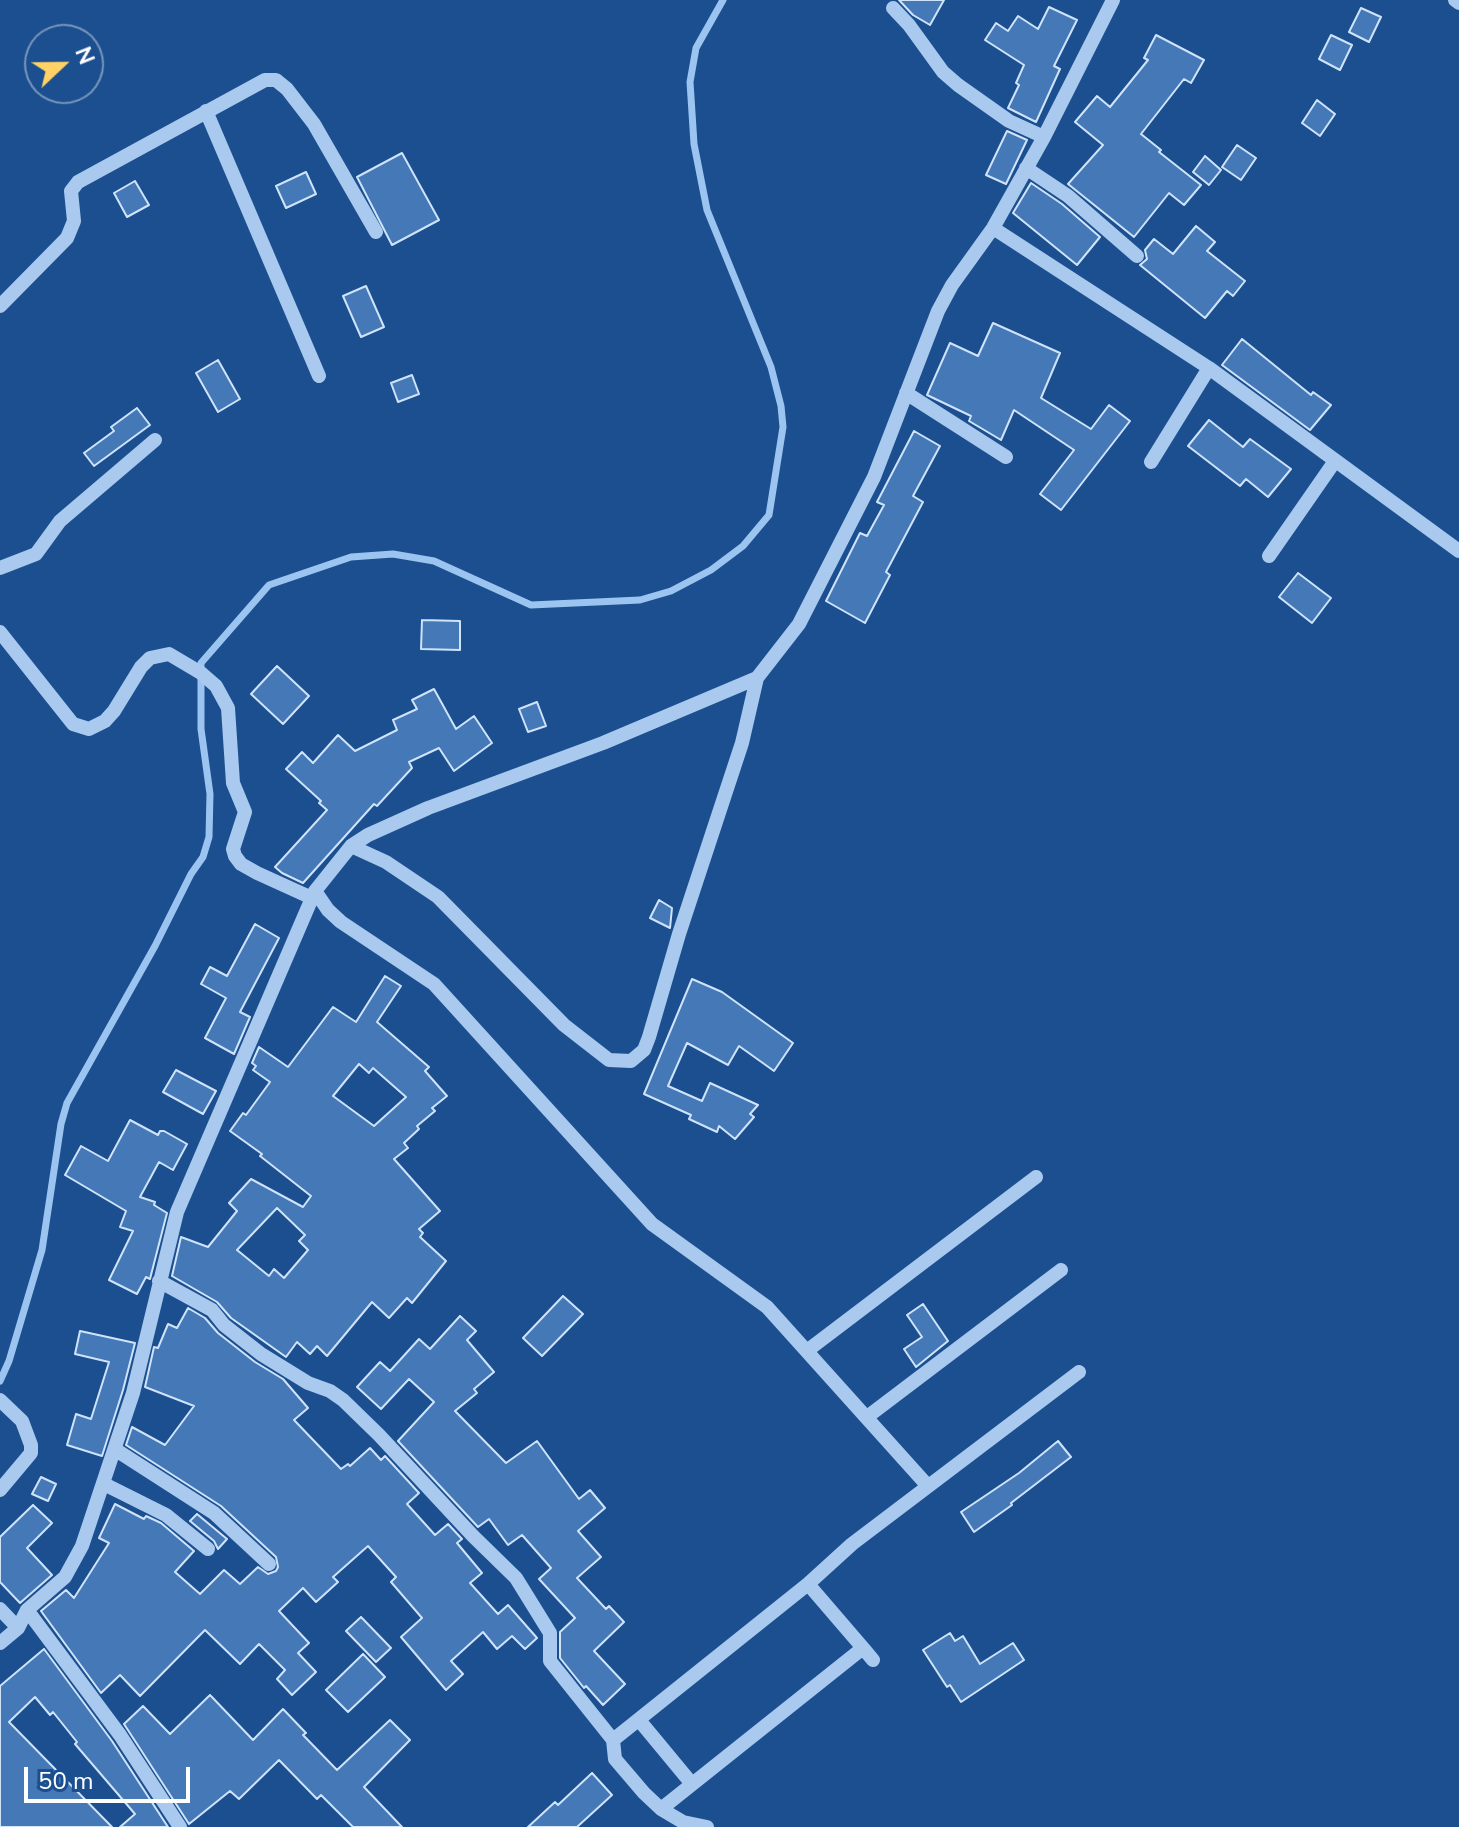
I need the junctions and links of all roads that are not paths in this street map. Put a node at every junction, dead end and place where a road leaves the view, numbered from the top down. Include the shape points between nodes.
1 (1113, 0) edge
2 (893, 8) dead end
3 (206, 111) junction
4 (1044, 137) junction
5 (1026, 168) junction
6 (993, 228) junction
7 (376, 232) dead end
8 (1137, 256) dead end
9 (0, 306) edge
10 (1209, 368) junction
11 (319, 376) dead end
12 (906, 393) junction
13 (155, 440) dead end
14 (1006, 457) dead end
15 (1335, 461) junction
16 (1151, 462) dead end
17 (1459, 551) edge
18 (1269, 556) dead end
19 (0, 568) edge
20 (0, 632) edge
21 (757, 678) junction
22 (351, 846) junction
23 (314, 895) junction
24 (1036, 1177) dead end
25 (1061, 1270) dead end
26 (159, 1281) junction
27 (808, 1350) junction
28 (1079, 1372) dead end
29 (0, 1400) edge
30 (867, 1417) junction
31 (116, 1450) junction
32 (104, 1484) junction
33 (927, 1485) junction
34 (0, 1490) edge
35 (208, 1549) dead end
36 (269, 1564) dead end
37 (808, 1584) junction
38 (0, 1609) edge
39 (27, 1610) junction
40 (18, 1628) junction
41 (0, 1643) edge
42 (863, 1648) junction
43 (873, 1660) dead end
44 (639, 1720) junction
45 (613, 1740) junction
46 (692, 1784) junction
47 (661, 1809) junction
48 (180, 1827) edge
49 (707, 1827) edge

1 - 4 street
2 - 4 street via 958,85 1009,121
3 - 7 street via 265,80 281,83 314,124
3 - 9 street via 78,182 71,191 72,229
3 - 11 street
4 - 5 street
5 - 6 street
5 - 8 street via 1068,196
6 - 10 street
6 - 12 street via 938,311
10 - 15 street
10 - 16 street
12 - 14 street
12 - 21 street via 874,477 806,610
13 - 19 street via 60,521 36,554
15 - 17 street
15 - 18 street
20 - 23 street via 73,724 89,729 114,711 150,658 169,654 196,669 216,686 228,708 233,783 246,818 235,856 257,873
21 - 22 street via 428,808
21 - 22 street via 742,743 649,1037 631,1061 609,1060 564,1025 438,897
22 - 23 street
23 - 26 street via 177,1212
23 - 27 street via 341,922 434,984 652,1224 752,1294
24 - 27 street
25 - 30 street
26 - 31 street
26 - 45 street via 212,1310 261,1354 343,1400 379,1435 516,1578 550,1633 550,1661
27 - 30 street
28 - 33 street
29 - 34 street via 22,1421 31,1453
30 - 33 street
31 - 32 street
31 - 36 street via 214,1513
32 - 35 street via 166,1515
32 - 39 street via 65,1577
33 - 37 street
37 - 42 street
37 - 44 street
38 - 40 street
39 - 40 street
39 - 48 street
40 - 41 street
42 - 43 street
42 - 46 street
44 - 45 street
44 - 46 street
45 - 47 street via 615,1759
46 - 47 street
47 - 49 street via 683,1822

